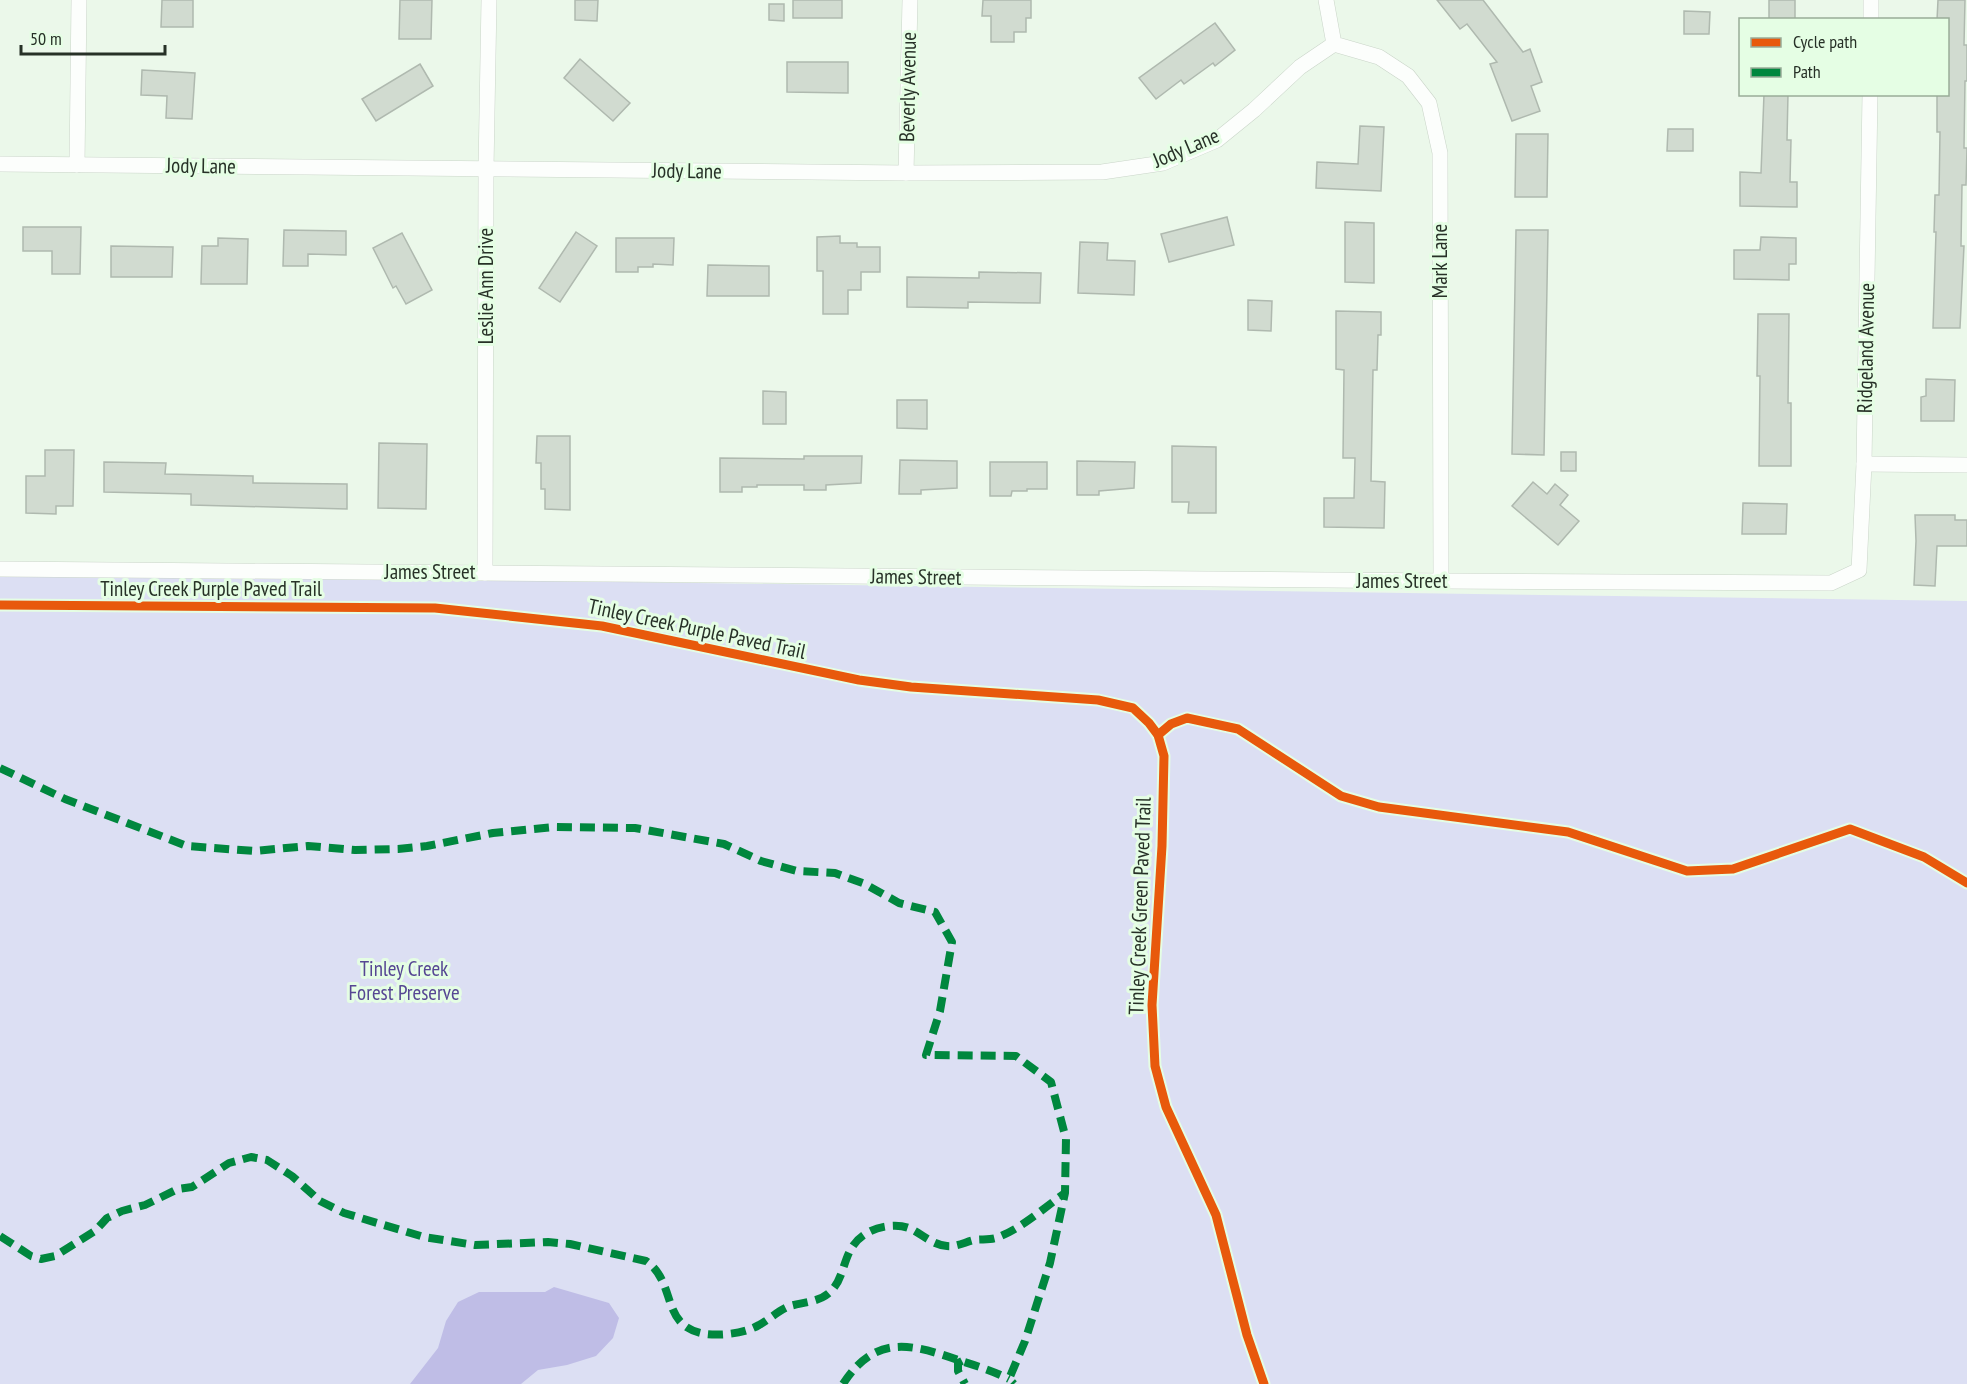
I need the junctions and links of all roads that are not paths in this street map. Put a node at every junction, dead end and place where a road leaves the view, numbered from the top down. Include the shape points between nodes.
1 (79, 0) edge
2 (489, 0) edge
3 (910, 0) edge
4 (1326, 0) edge
5 (1871, 0) edge
6 (1871, 18) edge
7 (1334, 44) junction
8 (1870, 96) edge
9 (0, 164) edge
10 (77, 165) junction
11 (486, 169) junction
12 (906, 173) junction
13 (1864, 464) junction
14 (1967, 465) edge
15 (0, 568) edge
16 (485, 573) junction
17 (1441, 581) junction
18 (1831, 583) joint

1 - 10 street
2 - 11 street, Leslie Ann Drive
3 - 12 street, Beverly Avenue
4 - 7 street
5 - 6 street
7 - 12 street, Jody Lane via 1300,67 1217,140 1163,163 1102,172
7 - 17 street, Mark Lane via 1379,57 1408,76 1429,103 1440,153
8 - 13 street, Ridgeland Avenue
9 - 10 street, Jody Lane
10 - 11 street, Jody Lane
11 - 12 street, Jody Lane
11 - 16 street, Leslie Ann Drive
13 - 14 street
13 - 18 street, Ridgeland Avenue via 1859,570
15 - 16 street, James Street
16 - 17 street, James Street
17 - 18 street, James Street

